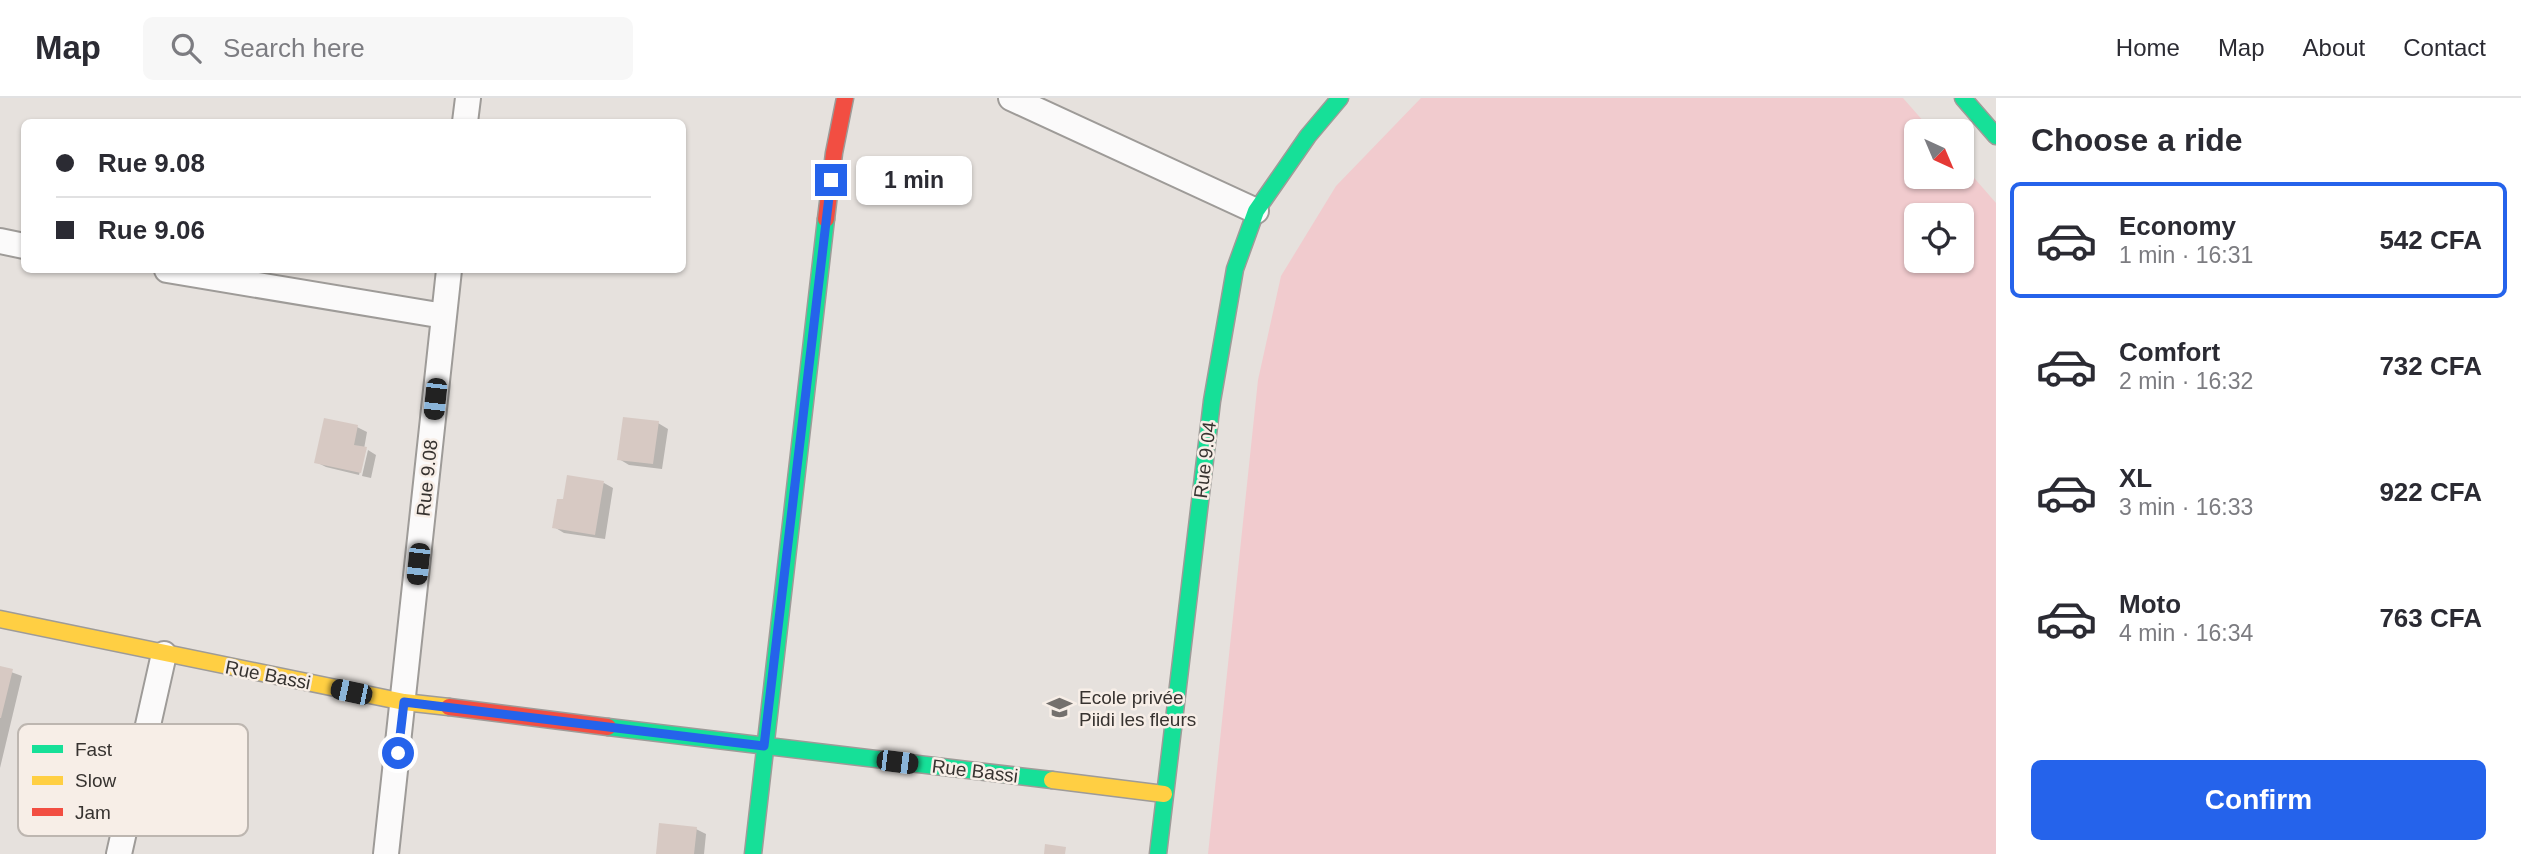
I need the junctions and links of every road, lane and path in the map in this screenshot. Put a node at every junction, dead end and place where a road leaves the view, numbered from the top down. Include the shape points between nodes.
1 (468, 98) edge
2 (845, 98) edge
3 (1011, 98) edge
4 (1340, 98) edge
5 (1963, 98) edge
6 (465, 119) edge
7 (1996, 136) edge
8 (1256, 211) junction
9 (0, 242) edge
10 (21, 246) edge
11 (185, 273) edge
12 (449, 273) edge
13 (444, 316) junction
14 (0, 619) edge
15 (164, 654) junction
16 (404, 702) junction
17 (148, 724) edge
18 (764, 746) junction
19 (1164, 794) junction
20 (123, 836) edge
21 (119, 854) edge
22 (386, 854) edge
23 (753, 854) edge
24 (1158, 854) edge

1 - 6 street
2 - 18 street via 834,153
3 - 8 street
4 - 8 street, Rue 9.04
5 - 7 street
8 - 19 street, Rue 9.04 via 1235,269 1212,401
9 - 10 street
11 - 13 street
12 - 13 street, Rue 9.08
13 - 16 street, Rue 9.08
14 - 15 street, Rue Bassi
15 - 16 street, Rue Bassi
15 - 17 street
16 - 18 street, Rue Bassi
16 - 22 street, Rue 9.08
18 - 19 street, Rue Bassi
18 - 23 street
19 - 24 street, Rue 9.04
20 - 21 street

